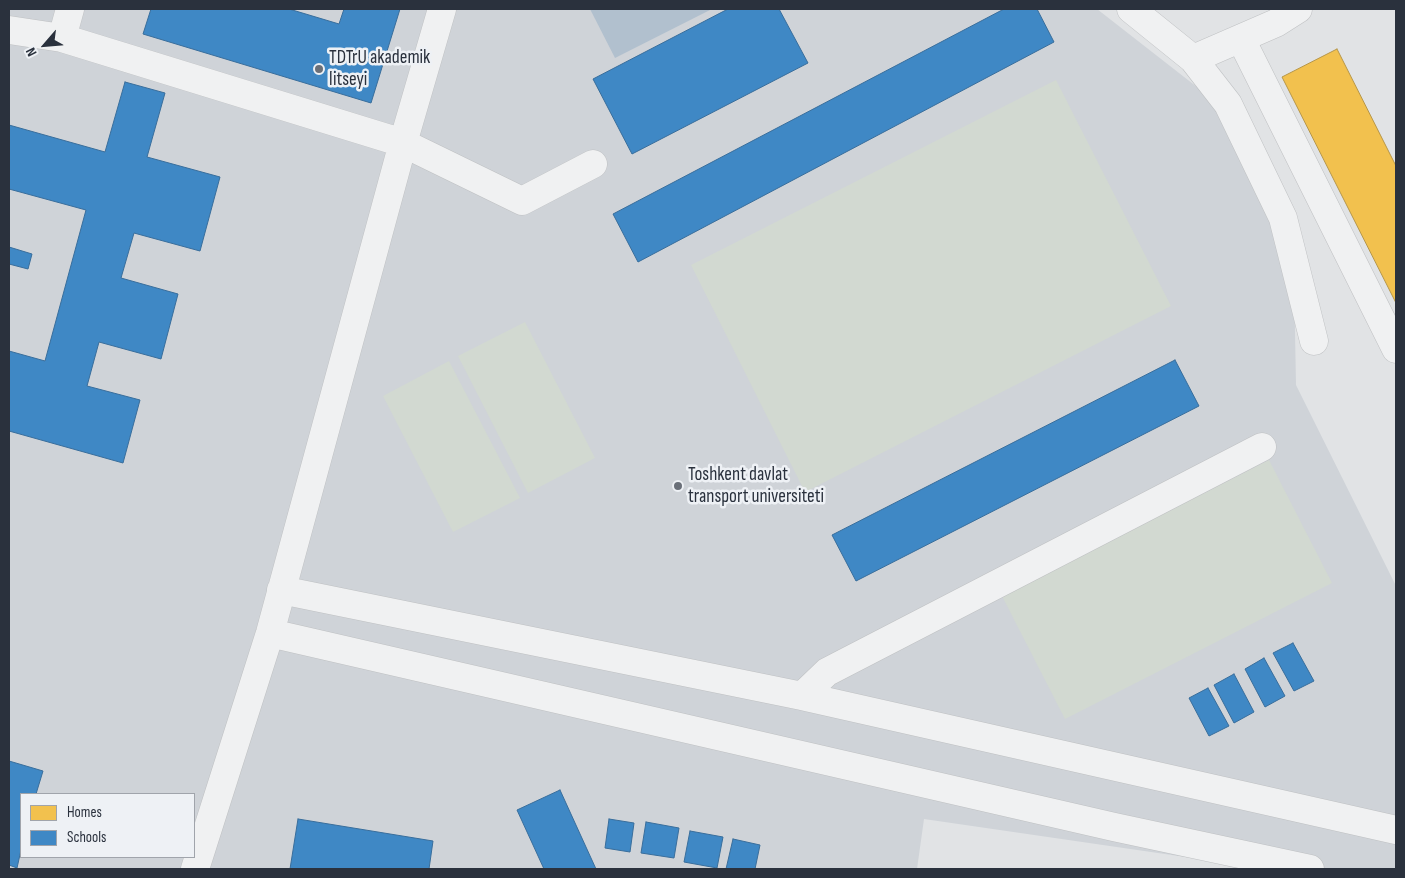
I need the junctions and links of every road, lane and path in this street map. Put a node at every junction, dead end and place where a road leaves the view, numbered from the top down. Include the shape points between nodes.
1 (70, 9) edge
2 (442, 9) edge
3 (1131, 9) edge
4 (1298, 9) edge
5 (9, 30) edge
6 (62, 38) junction
7 (1241, 39) junction
8 (1193, 59) junction
9 (403, 143) junction
10 (593, 164) dead end
11 (1314, 341) dead end
12 (1396, 349) edge
13 (1262, 447) dead end
14 (281, 590) junction
15 (270, 633) junction
16 (802, 696) junction
17 (1396, 830) edge
18 (195, 869) edge
19 (1310, 869) edge

1 - 6 street
2 - 9 street
3 - 8 street
4 - 7 street
5 - 6 street
6 - 9 street
7 - 8 street
7 - 12 street
8 - 11 street via 1228,104 1283,218
9 - 10 street via 522,201
9 - 14 street
13 - 16 street via 827,672
14 - 15 street
14 - 16 street
15 - 18 street
15 - 19 street
16 - 17 street

